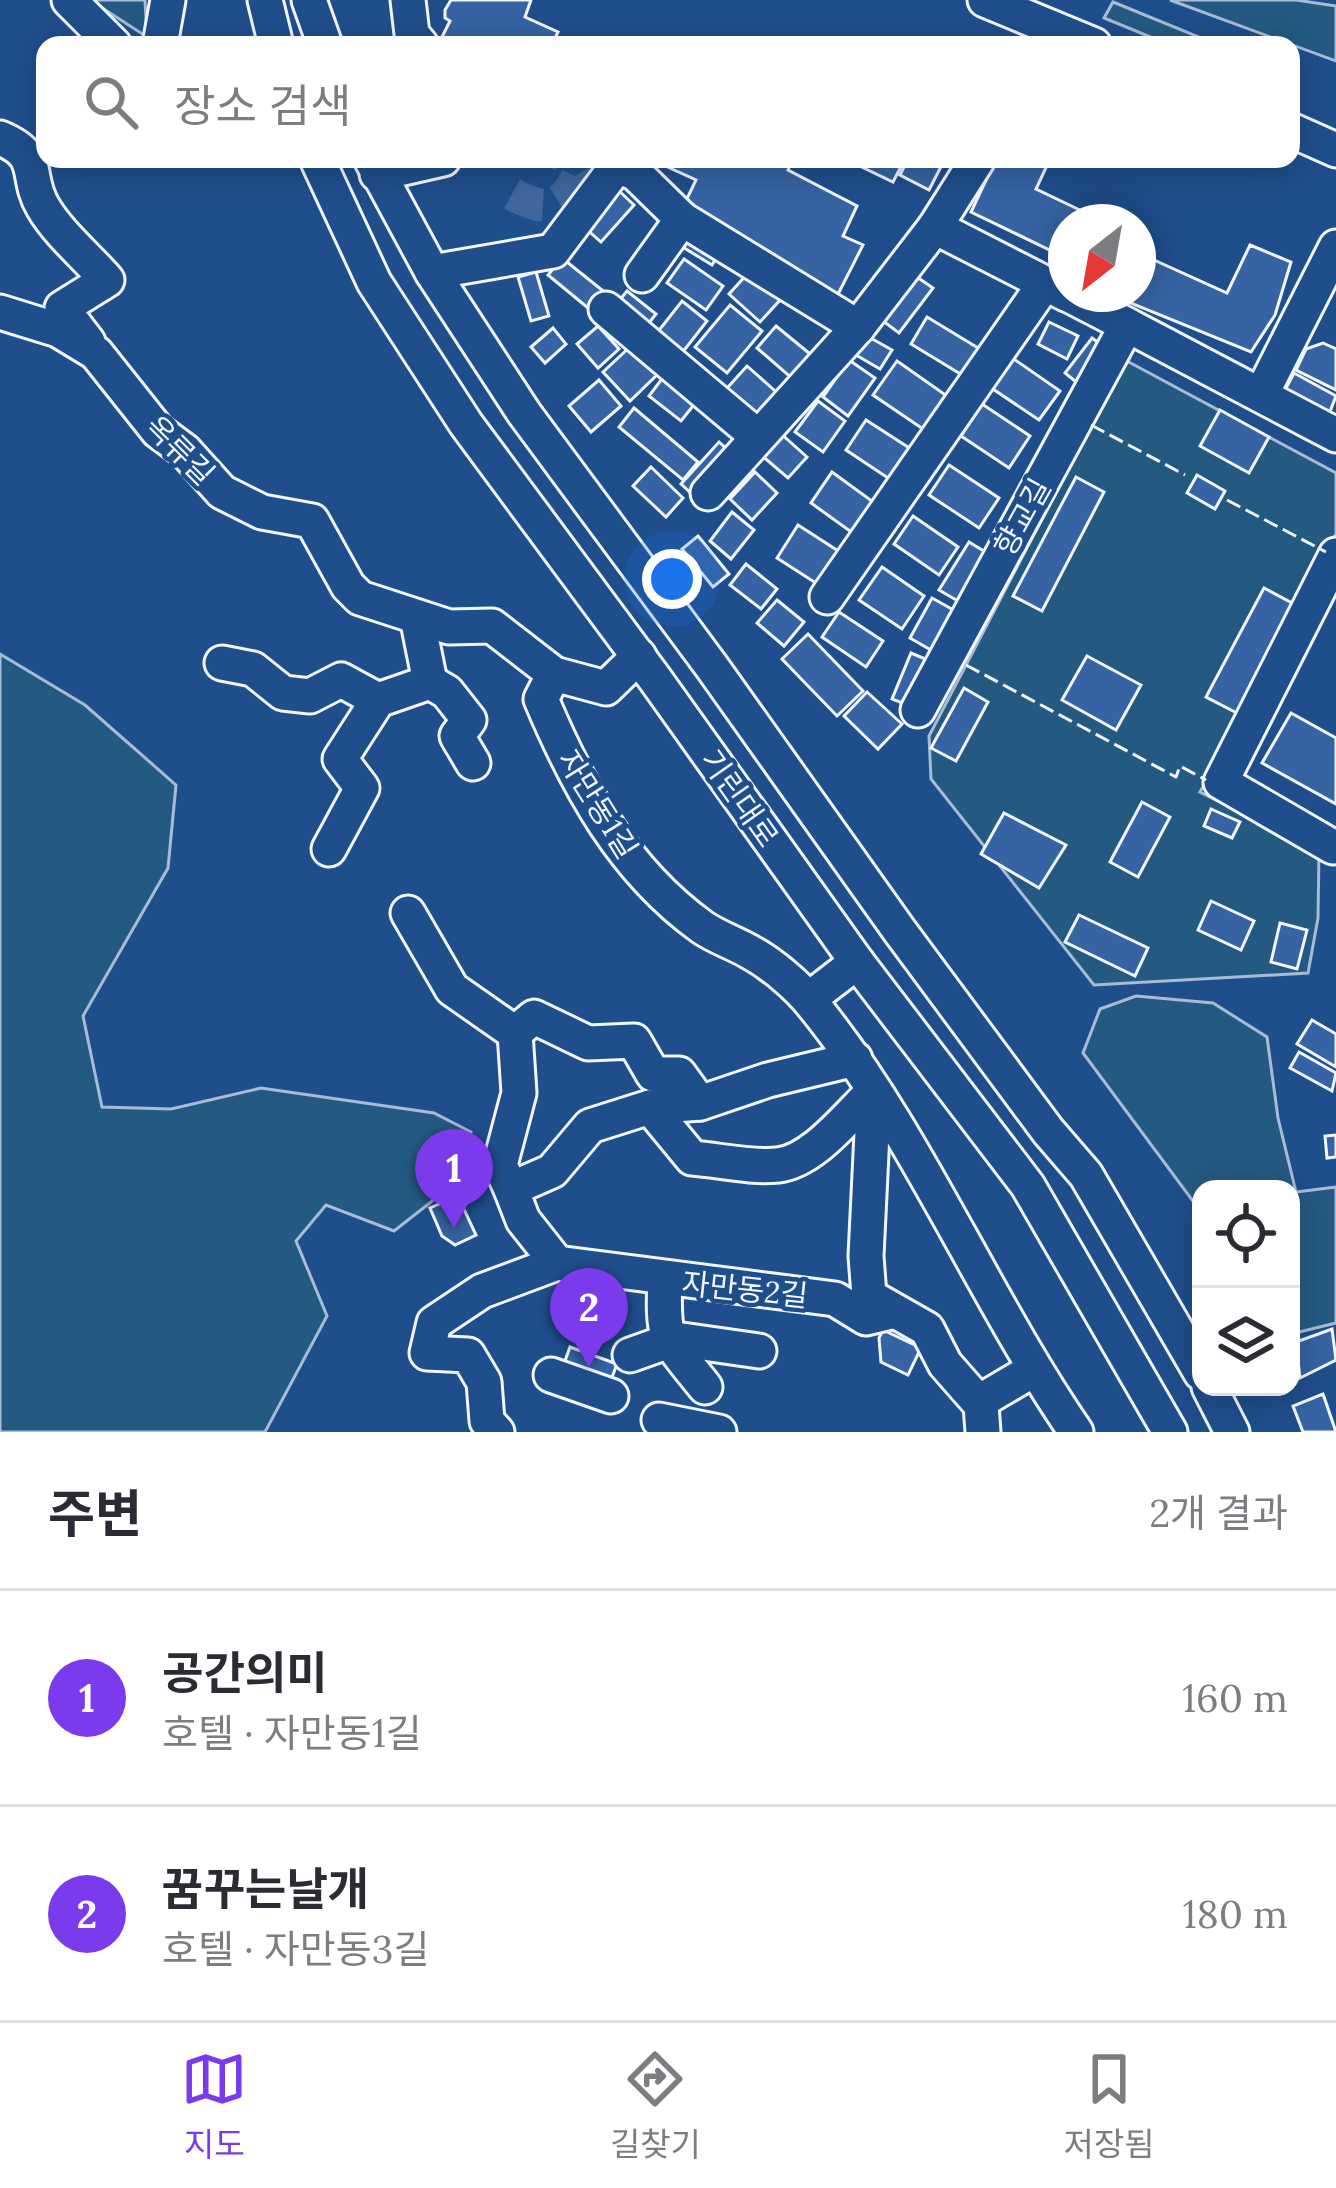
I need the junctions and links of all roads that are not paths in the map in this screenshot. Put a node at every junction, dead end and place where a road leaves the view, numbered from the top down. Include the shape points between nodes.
1 (69, 0) edge
2 (168, 0) edge
3 (265, 0) edge
4 (309, 0) edge
5 (408, 0) edge
6 (985, 0) edge
7 (105, 36) edge
8 (162, 36) edge
9 (274, 36) edge
10 (322, 36) edge
11 (414, 36) edge
12 (1052, 36) edge
13 (1300, 134) edge
14 (0, 138) edge
15 (1336, 150) edge
16 (321, 168) edge
17 (375, 168) edge
18 (615, 168) edge
19 (622, 168) edge
20 (972, 168) edge
21 (682, 219) junction
22 (935, 226) junction
23 (1336, 248) edge
24 (432, 272) junction
25 (642, 275) dead end
26 (1048, 284) edge
27 (1048, 304) edge
28 (606, 309) dead end
29 (0, 312) edge
30 (1102, 312) edge
31 (1127, 325) junction
32 (858, 327) junction
33 (96, 353) junction
34 (1261, 395) junction
35 (1336, 435) edge
36 (758, 436) junction
37 (708, 494) dead end
38 (1336, 555) edge
39 (826, 597) dead end
40 (417, 616) junction
41 (639, 656) junction
42 (222, 663) dead end
43 (554, 674) junction
44 (430, 682) junction
45 (378, 700) junction
46 (917, 710) dead end
47 (473, 763) dead end
48 (1333, 847) dead end
49 (329, 849) dead end
50 (408, 913) dead end
51 (857, 962) junction
52 (809, 999) junction
53 (515, 1033) junction
54 (855, 1059) junction
55 (874, 1091) junction
56 (700, 1103) junction
57 (650, 1107) junction
58 (511, 1189) junction
59 (556, 1263) junction
60 (665, 1280) junction
61 (891, 1312) junction
62 (670, 1342) junction
63 (760, 1351) dead end
64 (630, 1355) dead end
65 (1192, 1358) edge
66 (1033, 1370) junction
67 (551, 1375) dead end
68 (705, 1387) dead end
69 (611, 1396) dead end
70 (1214, 1396) edge
71 (981, 1419) edge
72 (659, 1420) dead end
73 (497, 1432) edge
74 (719, 1432) edge
75 (1076, 1432) edge
76 (1170, 1432) edge
77 (1232, 1432) edge

1 - 7 street
2 - 8 street
3 - 9 street
4 - 10 street
5 - 11 street
6 - 12 street
13 - 15 street
14 - 33 street via 21,147 41,206 107,280 62,308
16 - 41 street, 기린대로 via 374,282 466,424
17 - 24 street, 기린대로
18 - 24 street via 553,251
19 - 21 street
20 - 22 street
21 - 25 street
21 - 32 street
22 - 26 street
22 - 32 street
23 - 34 street
24 - 65 street, 기린대로 via 524,413 1086,1175
27 - 39 street
28 - 36 street
29 - 33 street, 옥류길 via 58,330
30 - 31 street
31 - 34 street
31 - 46 street, 향교길
32 - 36 street
33 - 40 street, 옥류길 via 158,431 222,492 262,512 312,521 360,598
34 - 35 street
36 - 37 street
38 - 48 street via 1220,782
40 - 43 street, 옥류길 via 449,627 492,626
40 - 44 street
41 - 43 street, 옥류길 via 606,688
41 - 51 street, 기린대로
42 - 45 street via 253,669 283,693 310,696 340,680
43 - 52 street, 자만동1길 via 541,699 607,831 650,883 705,929 756,955
44 - 45 street
44 - 47 street via 469,720 457,736
45 - 49 street via 340,759 362,788
50 - 53 street via 452,989
51 - 52 street
51 - 76 street, 기린대로 via 1028,1186
52 - 54 street, 자만동1길
53 - 56 street via 534,1017 588,1043 634,1041 653,1074 679,1074
53 - 58 street via 519,1094 500,1165
54 - 55 street, 자만동1길
54 - 56 street
55 - 57 street via 793,1162 775,1166 692,1158
55 - 61 street, 자만동2길 via 869,1296
55 - 66 street, 자만동1길
56 - 57 street
57 - 58 street via 590,1126 552,1171
58 - 59 street
59 - 60 street, 자만동2길
59 - 73 street, 자만동2길 via 482,1291 434,1322 427,1353 468,1355
60 - 61 street, 자만동2길 via 835,1299 866,1318
60 - 62 street, 자만동2길
61 - 71 street, 자만동2길 via 927,1329
62 - 63 street
62 - 64 street
62 - 68 street, 자만동2길
66 - 71 street, 자만동2길 via 984,1399
66 - 75 street
67 - 69 street
70 - 77 street
72 - 74 street

